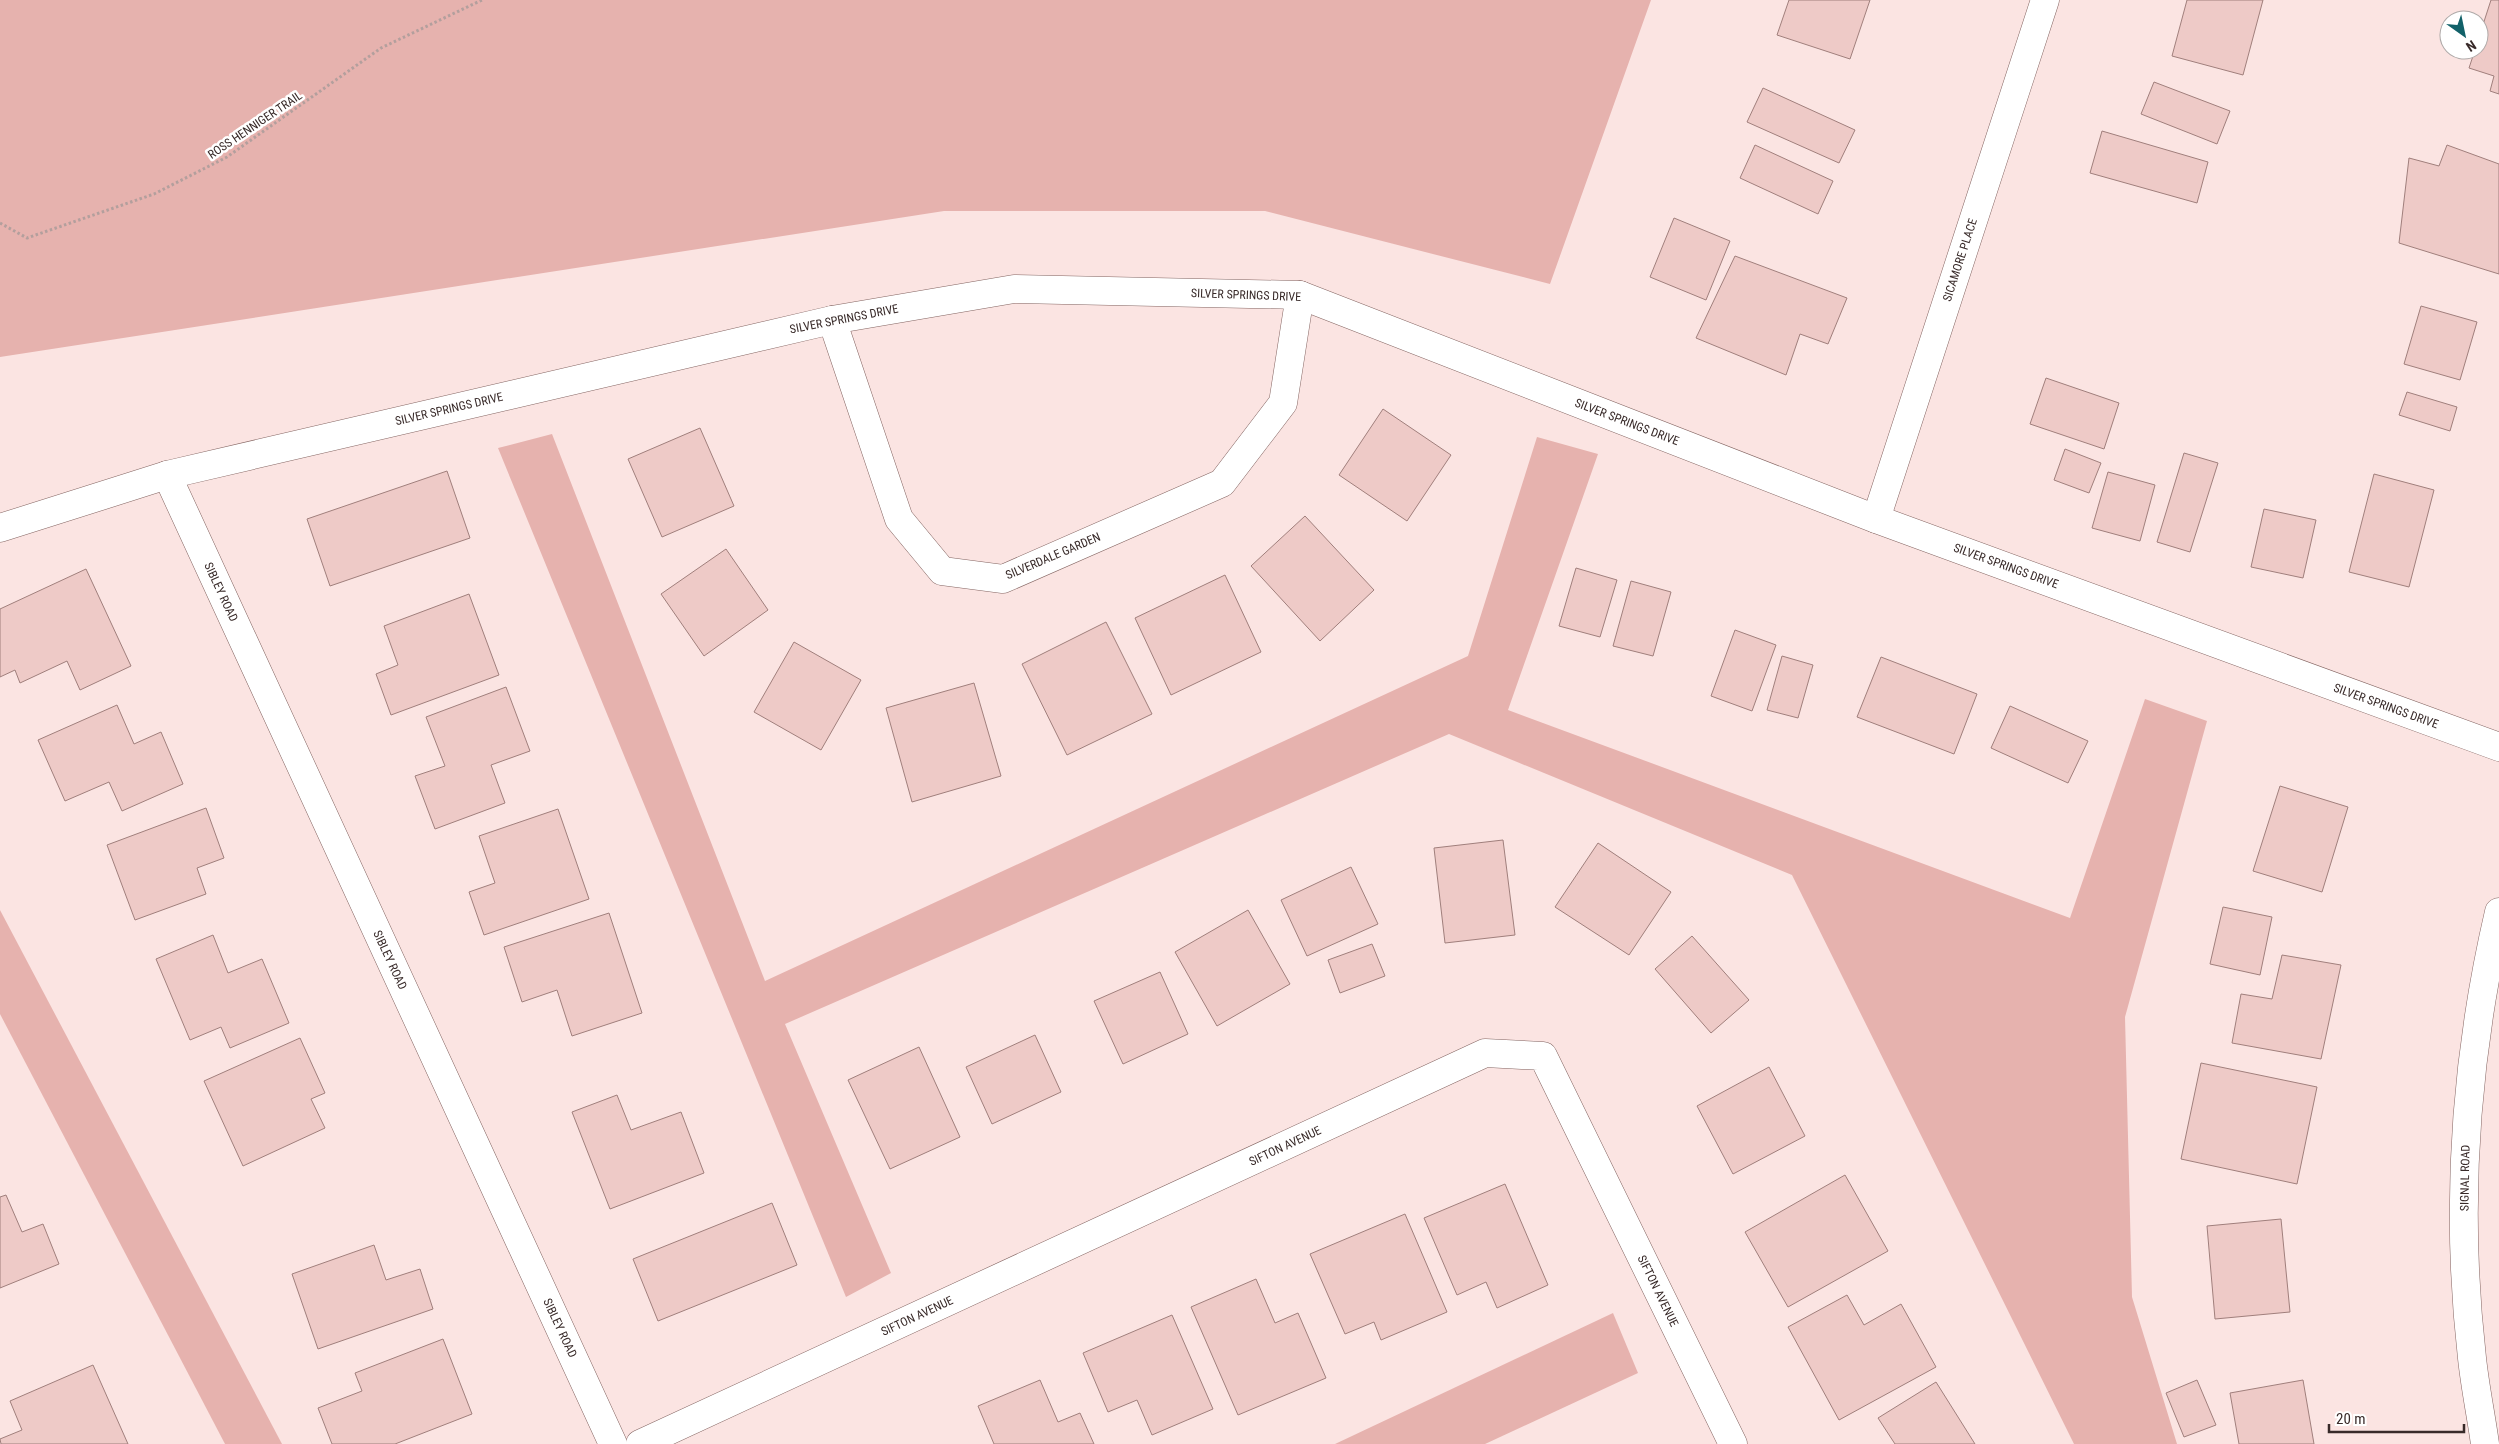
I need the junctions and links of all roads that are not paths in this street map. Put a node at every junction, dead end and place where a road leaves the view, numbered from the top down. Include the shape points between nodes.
1 (2045, 0) edge
2 (1300, 295) junction
3 (832, 320) junction
4 (167, 475) junction
5 (1876, 519) junction
6 (0, 528) edge
7 (2499, 747) edge
8 (2499, 912) edge
9 (613, 1444) edge
10 (640, 1444) edge
11 (1733, 1444) edge
12 (2485, 1444) edge

1 - 5 street, SICAMORE PLACE
2 - 3 street, SILVER SPRINGS DRIVE via 1014,289
2 - 3 street, SILVERDALE GARDEN via 1283,403 1222,483 1003,579 942,572 898,519
2 - 5 street, SILVER SPRINGS DRIVE
3 - 4 street, SILVER SPRINGS DRIVE
4 - 6 street, SILVER SPRINGS DRIVE
4 - 9 street, SIBLEY ROAD
5 - 7 street, SILVER SPRINGS DRIVE
8 - 12 street, SIGNAL ROAD via 2476,1036 2464,1147 2465,1275 2472,1358
10 - 11 street, SIFTON AVENUE via 1485,1053 1543,1056

